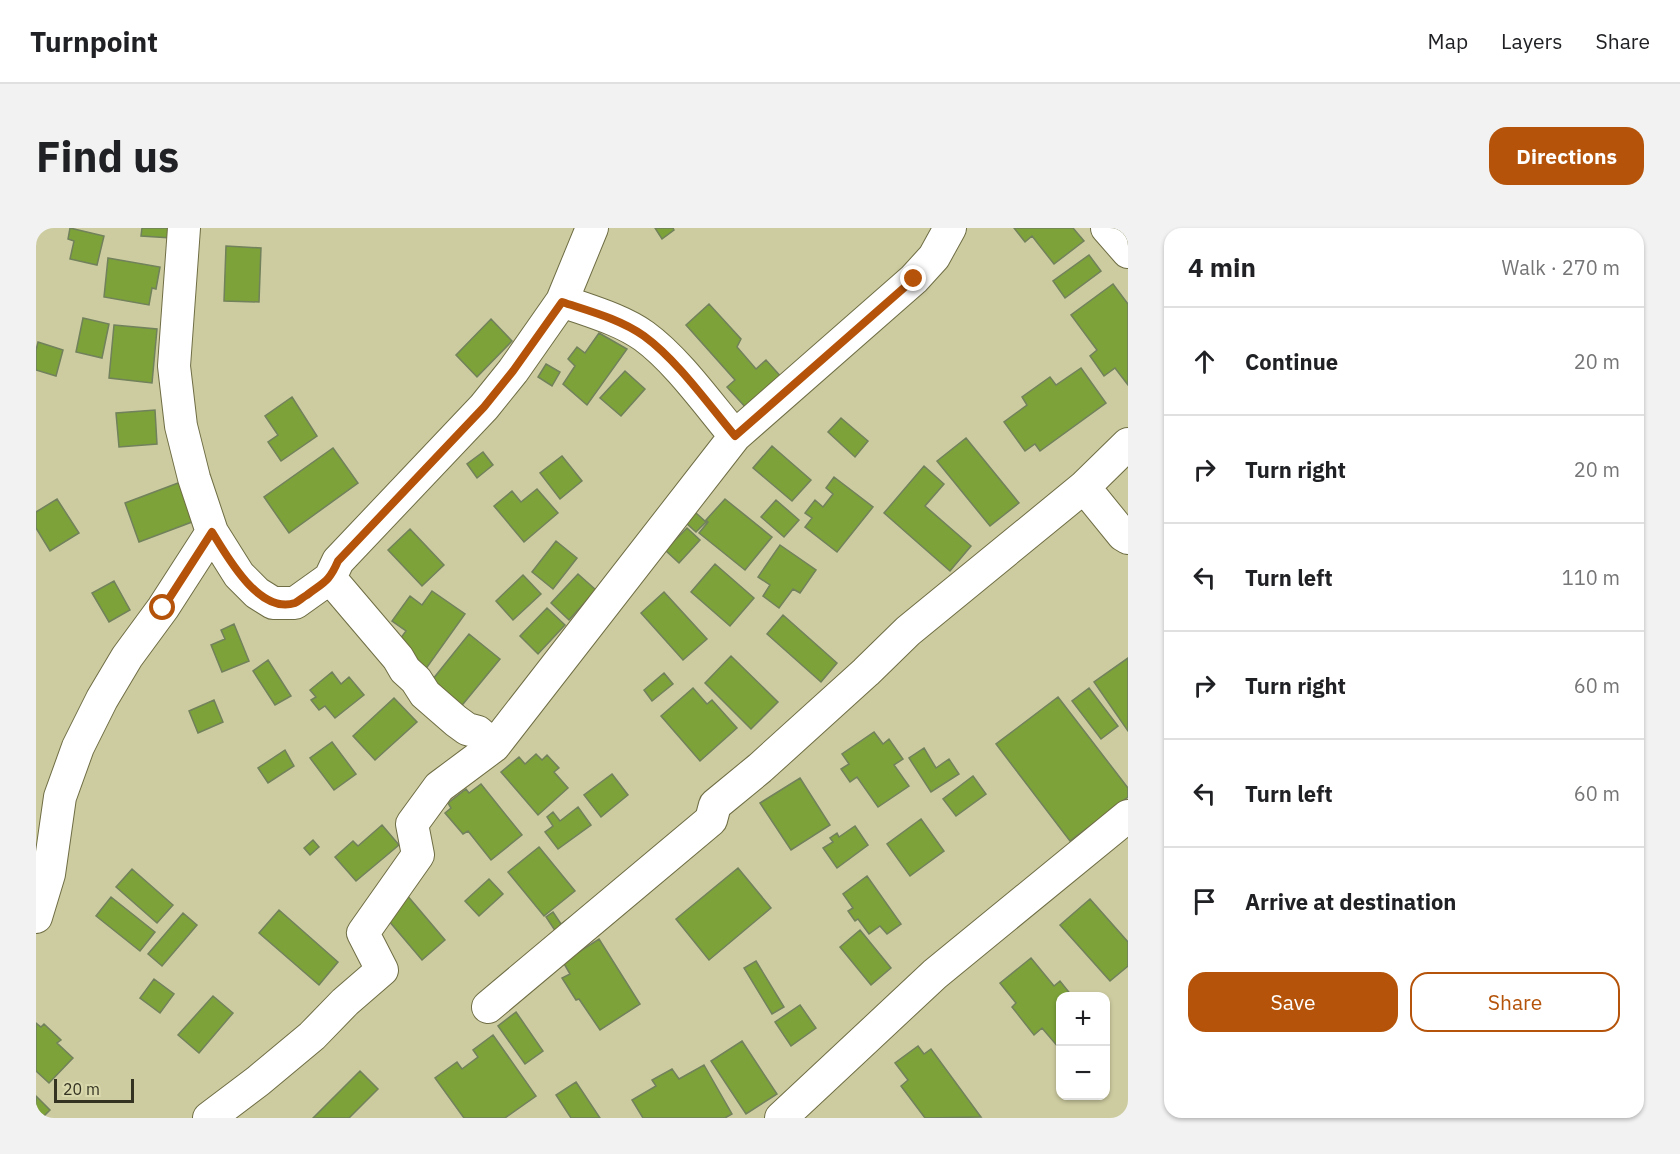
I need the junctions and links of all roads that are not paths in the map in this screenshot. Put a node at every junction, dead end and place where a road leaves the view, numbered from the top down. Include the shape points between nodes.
1 (184, 228) edge
2 (592, 228) edge
3 (950, 228) edge
4 (1107, 228) edge
5 (1128, 252) edge
6 (562, 302) junction
7 (735, 436) junction
8 (1128, 444) edge
9 (1084, 486) junction
10 (212, 532) junction
11 (1128, 538) edge
12 (330, 578) junction
13 (494, 746) junction
14 (36, 802) edge
15 (1128, 816) edge
16 (55, 833) junction
17 (36, 917) edge
18 (488, 1007) dead end
19 (209, 1118) edge
20 (781, 1118) edge

1 - 10 street via 174,366 181,426
2 - 6 street
3 - 7 street via 934,257 914,279
4 - 5 street
6 - 7 street via 622,323 643,336 665,354
6 - 12 street via 484,407 338,561
7 - 13 street
8 - 9 street
9 - 11 street
9 - 18 street via 908,631 715,806 711,820
10 - 12 street via 239,574 273,603 295,603
10 - 16 street via 102,699 78,747 60,798
12 - 13 street via 425,694
13 - 19 street via 439,787 412,824 418,855 363,933 382,970 312,1036
14 - 16 street
15 - 20 street via 935,974
16 - 17 street via 49,874

